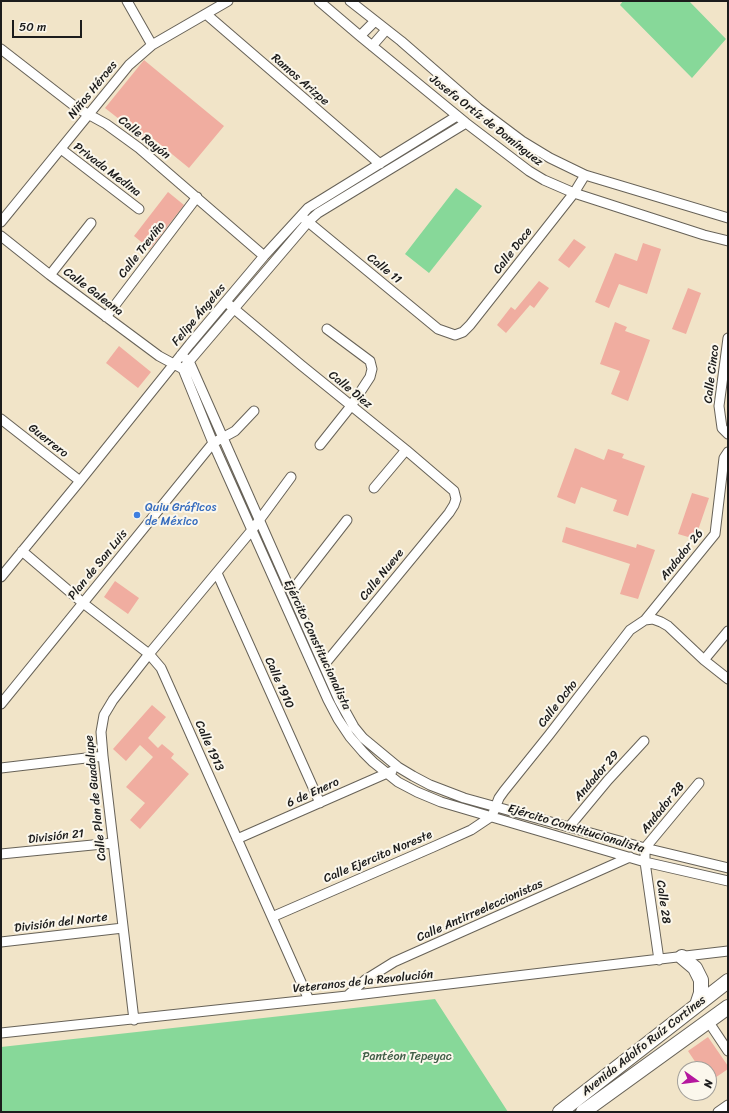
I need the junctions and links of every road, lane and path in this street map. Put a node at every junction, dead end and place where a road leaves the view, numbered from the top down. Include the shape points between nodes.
1 (127, 1) edge
2 (320, 1) edge
3 (350, 1) edge
4 (223, 2) edge
5 (206, 14) junction
6 (375, 21) junction
7 (386, 30) junction
8 (360, 36) junction
9 (152, 45) junction
10 (372, 46) junction
11 (1, 49) edge
12 (89, 115) junction
13 (457, 116) junction
14 (466, 123) junction
15 (61, 149) junction
16 (380, 164) junction
17 (585, 175) junction
18 (574, 193) junction
19 (197, 197) junction
20 (139, 209) dead end
21 (728, 218) edge
22 (304, 219) junction
23 (1, 222) edge
24 (91, 223) dead end
25 (1, 236) edge
26 (728, 241) edge
27 (264, 256) junction
28 (50, 275) junction
29 (226, 302) junction
30 (233, 308) junction
31 (106, 316) junction
32 (327, 329) dead end
33 (455, 335) joint
34 (728, 338) edge
35 (181, 355) junction
36 (189, 361) junction
37 (173, 364) junction
38 (183, 369) junction
39 (351, 406) junction
40 (254, 411) dead end
41 (1, 419) edge
42 (728, 434) edge
43 (224, 438) junction
44 (214, 442) junction
45 (320, 445) dead end
46 (406, 450) junction
47 (728, 452) edge
48 (291, 477) dead end
49 (80, 481) junction
50 (374, 488) dead end
51 (456, 499) joint
52 (259, 519) junction
53 (347, 520) dead end
54 (252, 530) junction
55 (22, 551) junction
56 (216, 573) junction
57 (1, 577) edge
58 (291, 592) junction
59 (83, 603) junction
60 (645, 620) junction
61 (728, 630) edge
62 (149, 654) junction
63 (704, 660) junction
64 (324, 665) junction
65 (728, 679) edge
66 (1, 704) edge
67 (644, 741) dead end
68 (103, 756) junction
69 (398, 767) junction
70 (1, 768) edge
71 (387, 774) junction
72 (699, 783) dead end
73 (320, 803) junction
74 (496, 807) junction
75 (492, 816) junction
76 (569, 827) junction
77 (237, 840) junction
78 (113, 843) junction
79 (645, 848) junction
80 (1, 854) edge
81 (630, 858) junction
82 (644, 862) junction
83 (727, 866) edge
84 (728, 881) edge
85 (272, 917) junction
86 (123, 928) junction
87 (1, 942) edge
88 (728, 951) edge
89 (682, 957) junction
90 (659, 960) junction
91 (728, 980) edge
92 (347, 996) junction
93 (309, 1000) junction
94 (697, 1005) junction
95 (728, 1007) edge
96 (134, 1020) junction
97 (708, 1021) junction
98 (1, 1033) edge
99 (728, 1051) edge
100 (728, 1105) edge
101 (560, 1112) edge
102 (583, 1112) edge
103 (718, 1112) edge

1 - 9 street
2 - 8 street, Josefa Ortíz de Domínguez
3 - 6 street, Josefa Ortíz de Domínguez
4 - 5 street, Niños Héroes
5 - 9 street, Niños Héroes
5 - 16 street, Ramos Arizpe
6 - 7 street, Josefa Ortíz de Domínguez
6 - 8 street
7 - 10 street
7 - 17 street, Josefa Ortíz de Domínguez via 478,108 522,141
8 - 10 street, Josefa Ortíz de Domínguez
9 - 12 street, Niños Héroes via 129,65
10 - 13 street, Josefa Ortíz de Domínguez
11 - 12 street, Calle Rayón
12 - 15 street, Niños Héroes
12 - 19 street, Calle Rayón via 139,148
13 - 14 street, Josefa Ortíz de Domínguez
13 - 16 street, Felipe Ángeles
14 - 18 street, Josefa Ortíz de Domínguez via 529,171
14 - 22 street, Felipe Ángeles
15 - 20 street, Privada Medina
15 - 23 street, Niños Héroes
16 - 22 street, Felipe Ángeles via 314,203 308,208
17 - 18 street, Calle Doce
17 - 21 street, Josefa Ortíz de Domínguez
18 - 26 street, Josefa Ortíz de Domínguez
18 - 33 street, Calle Doce via 470,325
19 - 27 street, Calle Rayón
19 - 31 street, Calle Treviño
22 - 27 street, Felipe Ángeles
22 - 30 street, Felipe Ángeles
22 - 33 street, Calle 11 via 438,329
24 - 28 street
25 - 28 street, Calle Galeana
27 - 29 street, Felipe Ángeles
28 - 31 street, Calle Galeana
29 - 30 street, Calle Diez
29 - 35 street, Felipe Ángeles
30 - 36 street, Felipe Ángeles
30 - 39 street, Calle Diez
31 - 37 street, Calle Galeana
32 - 39 street via 370,361 370,377
34 - 42 street, Calle Cinco via 719,406 722,428
35 - 36 street, Ejército Constitucionalista
35 - 37 street, Felipe Ángeles
36 - 38 street, Felipe Ángeles
36 - 43 street, Ejército Constitucionalista
37 - 38 street
37 - 49 street, Felipe Ángeles
38 - 44 street, Ejército Constitucionalista
39 - 45 street
39 - 46 street, Calle Diez
40 - 43 street via 234,432
41 - 49 street, Guerrero
43 - 44 street
43 - 52 street, Ejército Constitucionalista
44 - 54 street, Ejército Constitucionalista
44 - 59 street, Plan de San Luis
46 - 50 street
46 - 51 street, Calle Diez via 449,486
47 - 60 street, Andador 26 via 724,458 715,534
48 - 52 street, Calle Plan de Guadalupe
49 - 55 street, Felipe Ángeles
51 - 64 street, Calle Nueve via 449,513
52 - 54 street, Calle Plan de Guadalupe
52 - 58 street, Ejército Constitucionalista
53 - 58 street
54 - 56 street, Calle Plan de Guadalupe
54 - 71 street, Ejército Constitucionalista via 338,719 362,752
55 - 57 street, Felipe Ángeles
55 - 59 street, Calle 1913
56 - 62 street, Calle Plan de Guadalupe
56 - 73 street, Calle 1910
58 - 64 street, Ejército Constitucionalista
59 - 62 street, Calle 1913
59 - 66 street, Plan de San Luis
60 - 63 street via 653,619 668,626
60 - 74 street, Calle Ocho via 630,630 504,791
61 - 63 street
62 - 68 street, Calle Plan de Guadalupe via 104,715 101,732
62 - 77 street, Calle 1913 via 161,668
63 - 65 street
64 - 69 street, Ejército Constitucionalista via 354,727 363,738
67 - 76 street, Andador 29
68 - 70 street
68 - 78 street, Calle Plan de Guadalupe
69 - 71 street, 6 de Enero
69 - 74 street, Ejército Constitucionalista via 430,785
71 - 73 street, 6 de Enero
71 - 75 street, Ejército Constitucionalista via 417,792 441,802
72 - 79 street, Andador 28
73 - 77 street, 6 de Enero
74 - 75 street, Calle Ocho
74 - 76 street, Ejército Constitucionalista
75 - 81 street, Ejército Constitucionalista
75 - 85 street, Calle Ejercito Noreste via 471,830
76 - 79 street, Ejército Constitucionalista
77 - 85 street, Calle 1913
78 - 80 street, División 21
78 - 86 street, Calle Plan de Guadalupe
79 - 82 street, Calle 28
79 - 83 street, Ejército Constitucionalista
81 - 82 street, Ejército Constitucionalista
81 - 92 street, Calle Antirreeleccionistas via 394,962
82 - 84 street, Ejército Constitucionalista
82 - 90 street, Calle 28
85 - 93 street, Calle 1913
86 - 87 street, División del Norte
86 - 96 street, Calle Plan de Guadalupe
88 - 89 street, Veteranos de la Revolución
89 - 90 street, Veteranos de la Revolución
89 - 94 main road via 695,968 701,980 701,993
90 - 92 street, Veteranos de la Revolución
91 - 94 main road, Avenida Adolfo Ruíz Cortines
92 - 93 street, Veteranos de la Revolución
93 - 96 street, Veteranos de la Revolución
94 - 101 main road, Avenida Adolfo Ruíz Cortines
95 - 97 main road, Avenida Adolfo Ruíz Cortines
96 - 98 street, Veteranos de la Revolución
97 - 99 street
97 - 102 main road, Avenida Adolfo Ruíz Cortines
100 - 103 street

